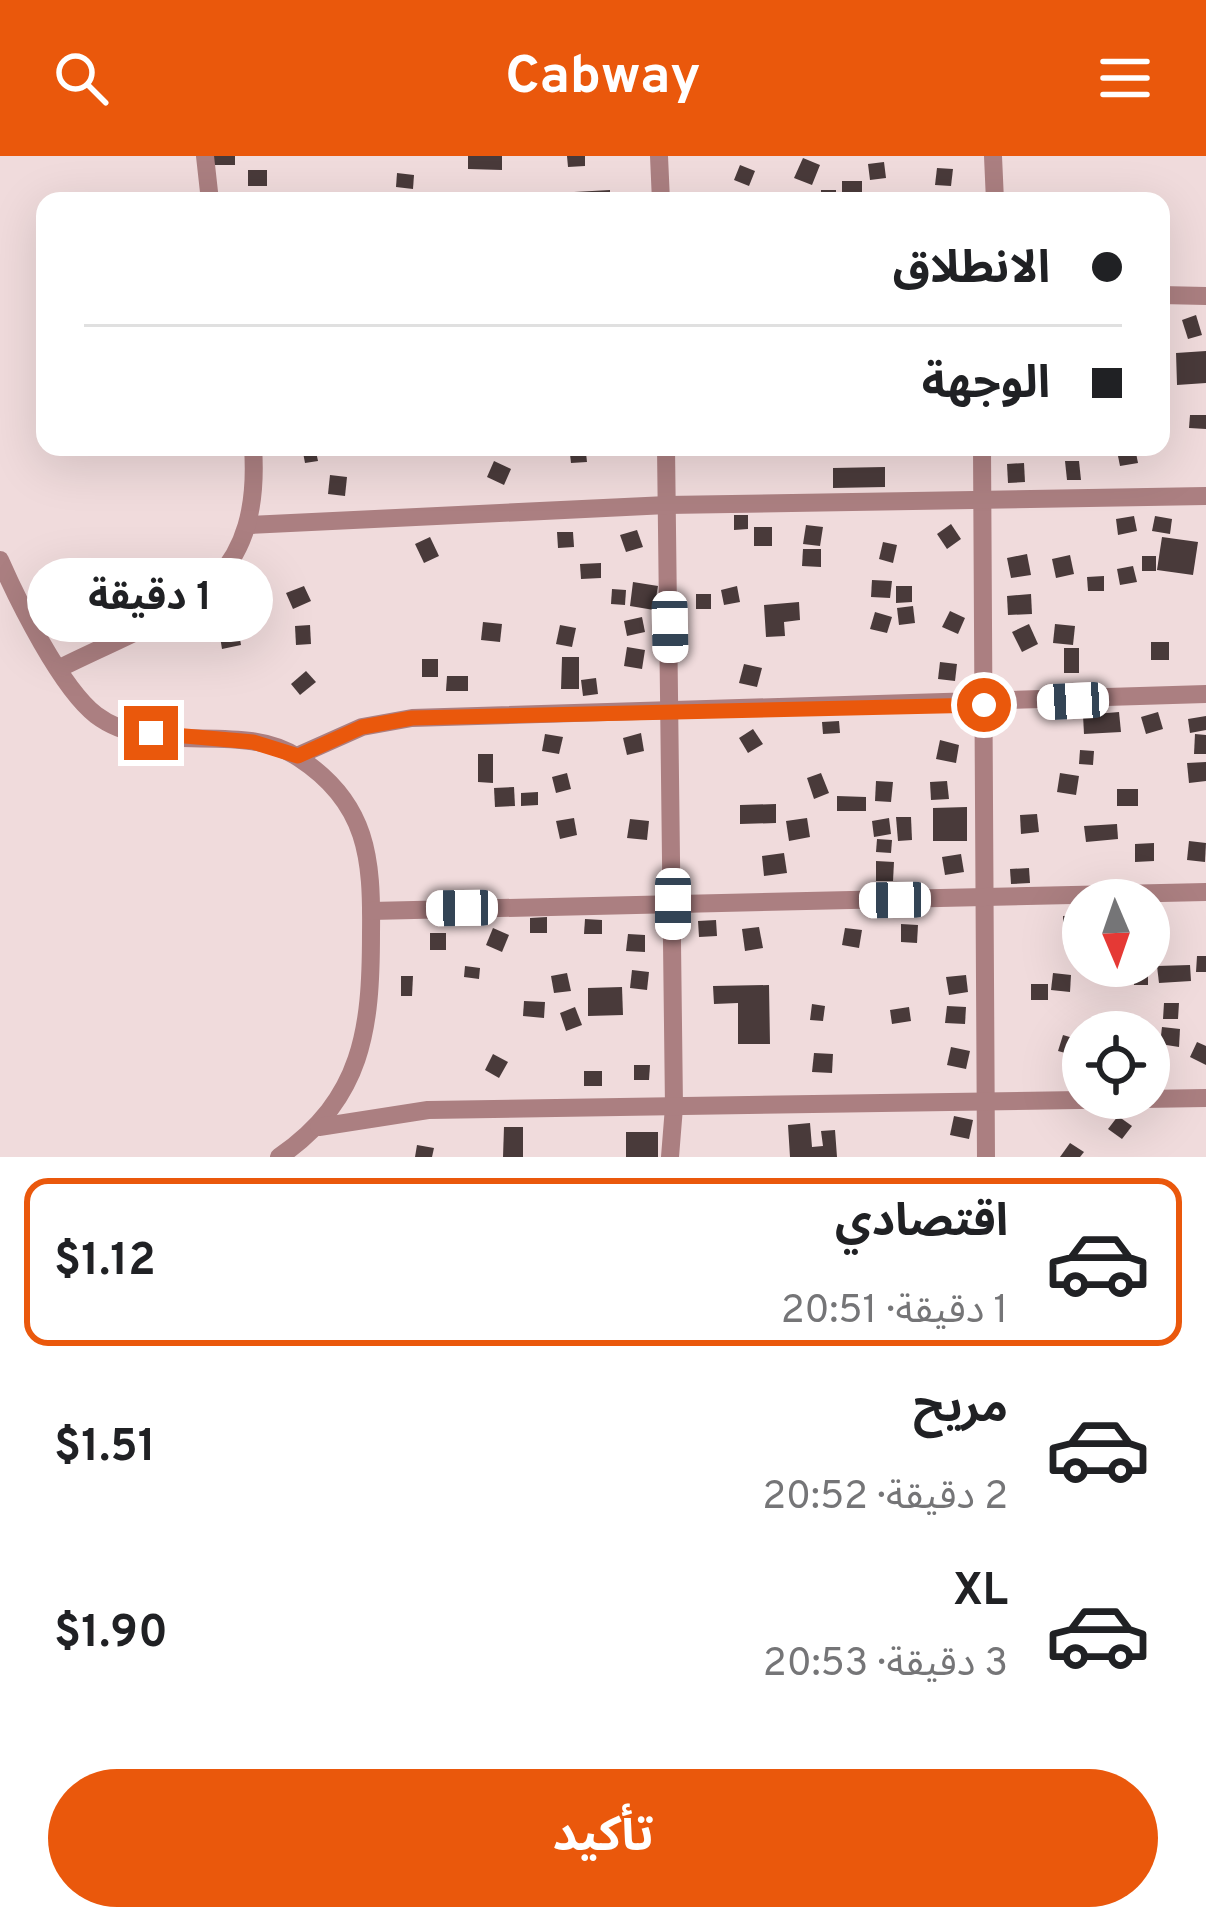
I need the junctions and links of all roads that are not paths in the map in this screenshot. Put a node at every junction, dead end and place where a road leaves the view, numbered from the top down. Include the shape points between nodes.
1 (206, 156) edge
2 (659, 156) edge
3 (994, 156) edge
4 (209, 192) edge
5 (661, 192) edge
6 (995, 192) edge
7 (1170, 295) edge
8 (1206, 296) edge
9 (254, 456) edge
10 (666, 456) edge
11 (982, 456) edge
12 (1206, 496) edge
13 (982, 498) junction
14 (668, 506) junction
15 (250, 525) junction
16 (0, 560) edge
17 (60, 668) junction
18 (1206, 694) edge
19 (984, 705) junction
20 (671, 709) junction
21 (298, 756) junction
22 (1206, 892) edge
23 (983, 898) junction
24 (673, 904) junction
25 (371, 911) junction
26 (1206, 1098) edge
27 (987, 1104) junction
28 (674, 1107) junction
29 (319, 1127) junction
30 (279, 1157) edge
31 (670, 1157) edge
32 (986, 1157) edge

1 - 4 street
2 - 5 street
3 - 6 street
7 - 8 street
9 - 15 street
10 - 14 street
11 - 13 street
12 - 13 street
13 - 14 street
13 - 19 street
14 - 15 street
14 - 20 street
15 - 17 street via 225,576
16 - 17 street
17 - 21 street via 94,714 120,727 181,740 253,742
18 - 19 street
19 - 20 street
19 - 23 street
20 - 21 street via 412,718 362,727
20 - 24 street
21 - 25 street via 357,819 370,850
22 - 23 street
23 - 24 street
23 - 27 street
24 - 25 street
24 - 28 street
25 - 29 street via 364,1045
26 - 27 street
27 - 28 street
27 - 32 street
28 - 29 street via 428,1110
28 - 31 street
29 - 30 street

